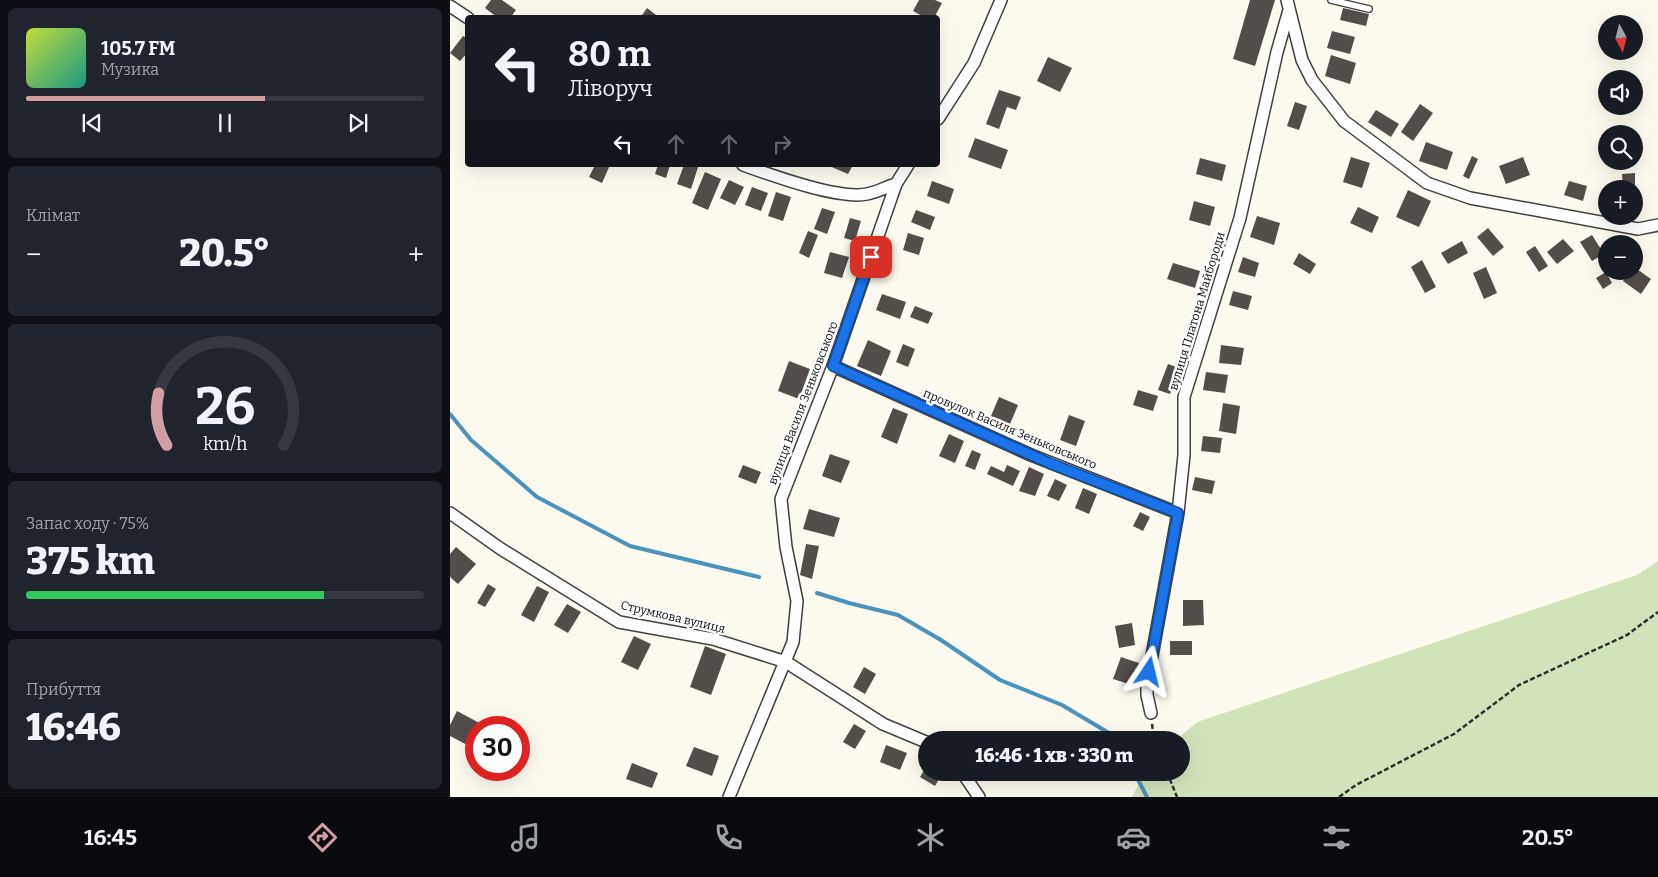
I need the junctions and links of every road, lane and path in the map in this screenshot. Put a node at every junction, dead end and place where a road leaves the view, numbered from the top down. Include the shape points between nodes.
1 (1001, 0) edge
2 (1331, 0) edge
3 (1288, 5) edge
4 (450, 6) edge
5 (1369, 9) dead end
6 (465, 16) edge
7 (940, 116) edge
8 (749, 167) edge
9 (907, 167) edge
10 (896, 184) junction
11 (1658, 225) edge
12 (833, 366) junction
13 (450, 512) edge
14 (1178, 513) junction
15 (1658, 612) edge
16 (786, 662) junction
17 (1151, 713) joint
18 (1153, 731) edge
19 (918, 739) edge
20 (968, 781) edge
21 (1171, 781) edge
22 (729, 797) edge
23 (979, 797) edge
24 (1177, 797) edge
25 (1340, 797) edge

1 - 7 street via 974,63
2 - 5 lane
3 - 11 street via 1302,60 1312,80 1344,122 1427,184 1470,198 1638,229
3 - 14 street, вулиця Платона Майбороди via 1240,218 1184,397 1184,455
4 - 6 street
8 - 10 street via 798,184 843,194 866,194
9 - 10 street, вулиця Василя Зеньковського
10 - 12 street, вулиця Василя Зеньковського
12 - 14 street, провулок Василя Зеньковського via 1049,463
12 - 16 street, вулиця Василя Зеньковського via 781,499 797,601 793,642
13 - 16 street, Струмкова вулиця via 501,549 619,622 713,639
14 - 17 street, вулиця Платона Майбороди via 1147,683
15 - 25 path via 1627,635 1519,686 1454,734 1356,785
16 - 19 street, Струмкова вулиця via 883,724
16 - 22 street, вулиця Василя Зеньковського
17 - 18 path
20 - 23 street
21 - 24 path

